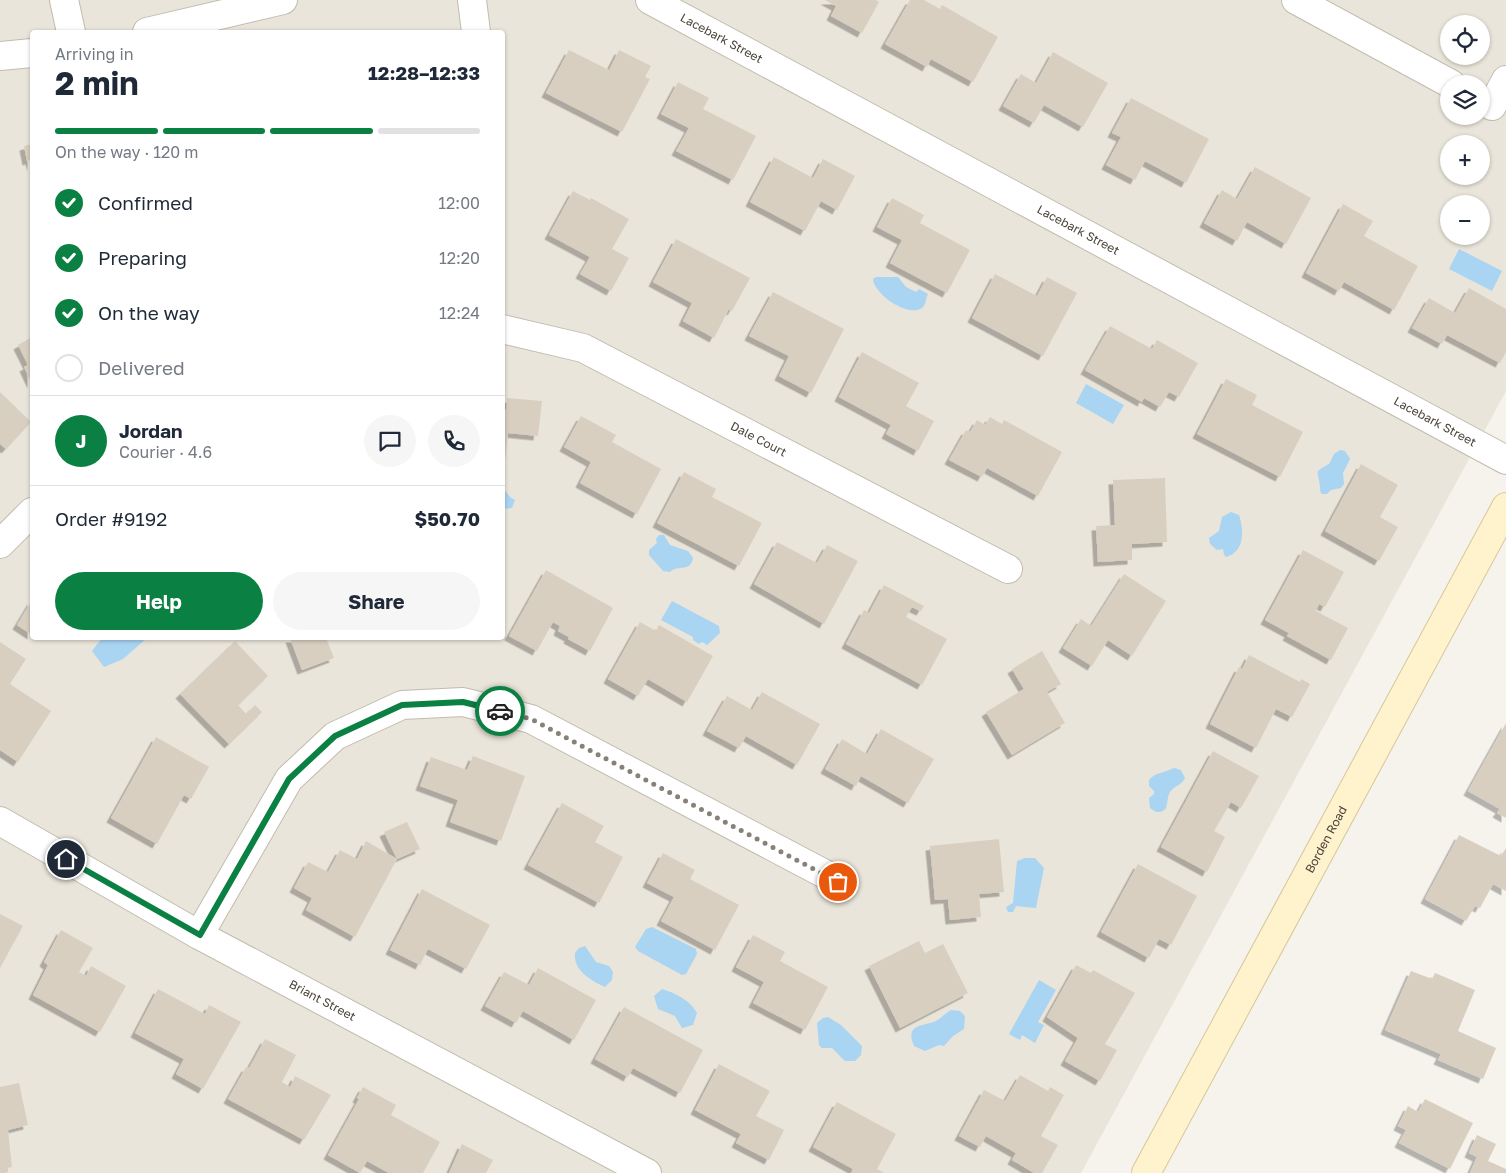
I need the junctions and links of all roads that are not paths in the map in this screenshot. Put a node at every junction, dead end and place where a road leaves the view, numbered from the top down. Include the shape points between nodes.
1 (64, 0) edge
2 (283, 0) edge
3 (472, 0) edge
4 (650, 0) edge
5 (1296, 0) edge
6 (72, 30) edge
7 (156, 30) edge
8 (476, 30) edge
9 (30, 53) edge
10 (0, 56) edge
11 (1440, 78) edge
12 (1506, 80) edge
13 (1490, 105) edge
14 (505, 330) edge
15 (1506, 460) edge
16 (30, 514) edge
17 (1504, 515) edge
18 (0, 544) edge
19 (1008, 569) dead end
20 (0, 821) edge
21 (838, 882) dead end
22 (200, 935) junction
23 (647, 1173) edge
24 (1146, 1173) edge

1 - 6 street
2 - 7 street
3 - 8 street
4 - 15 street, Lacebark Street
5 - 11 street
9 - 10 street
12 - 13 street
14 - 19 street, Dale Court via 583,348
16 - 18 street
17 - 24 main road, Borden Road
20 - 22 street, Briant Street
21 - 22 street via 531,719 463,702 402,705 335,736 289,779
22 - 23 street, Briant Street

